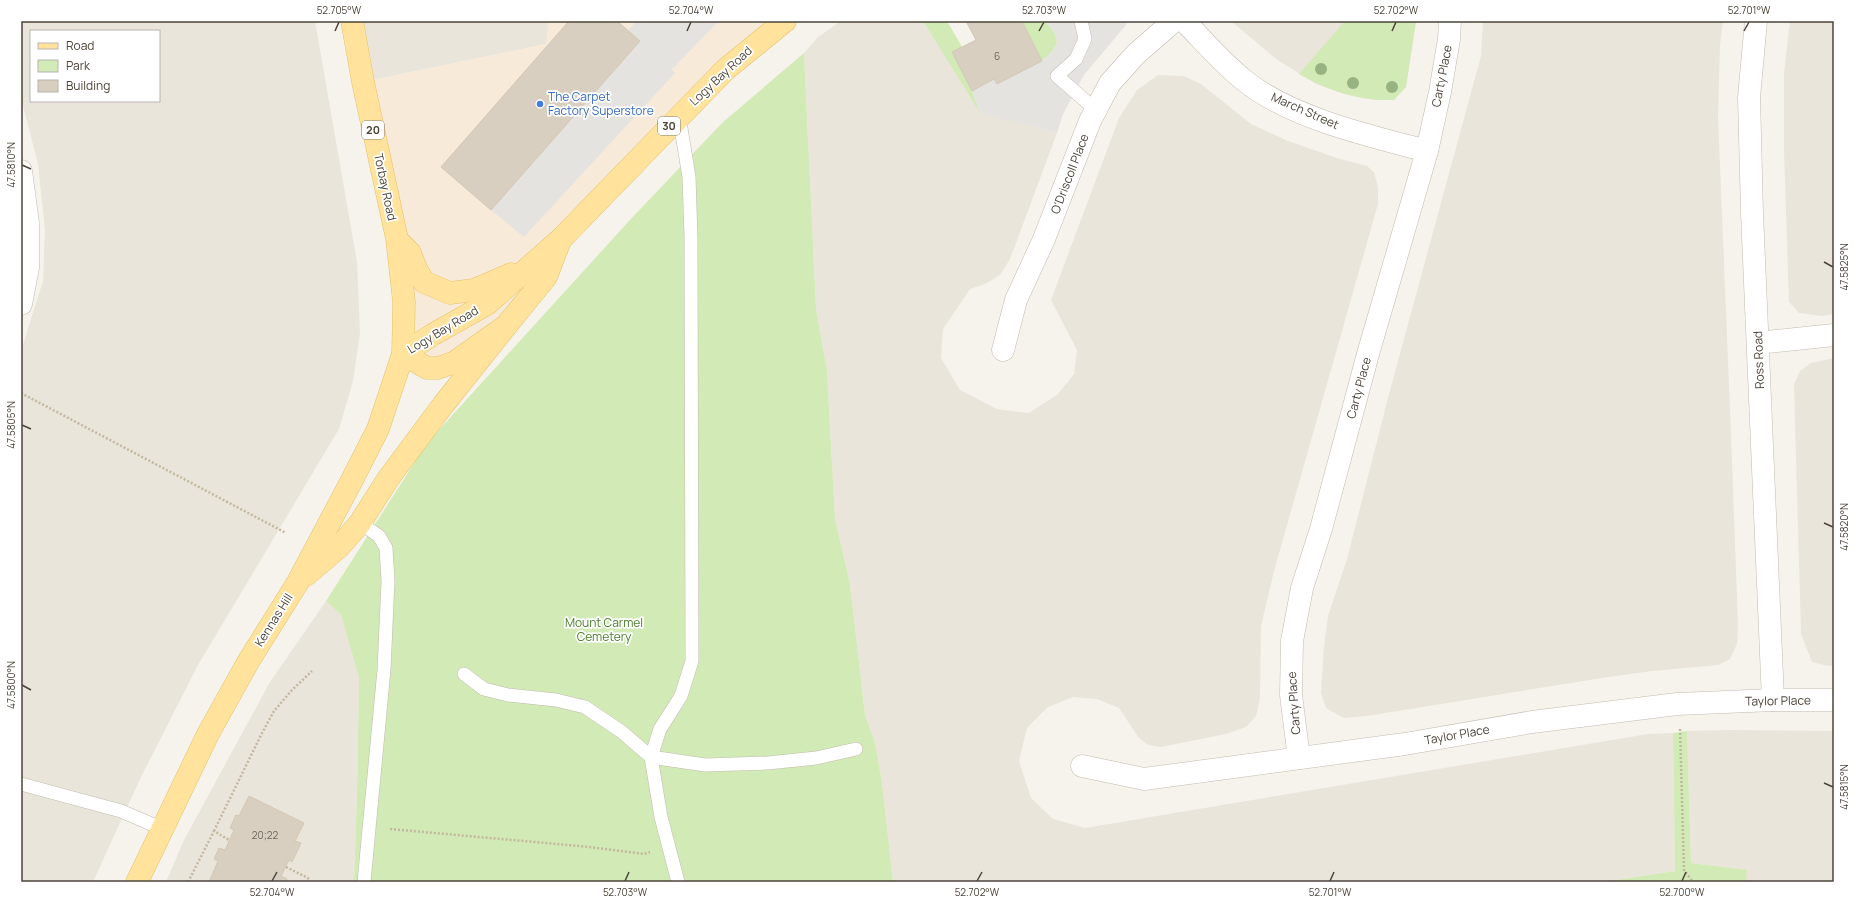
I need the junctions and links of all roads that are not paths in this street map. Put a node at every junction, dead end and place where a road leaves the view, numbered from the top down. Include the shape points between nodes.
1 (352, 21) edge
2 (1081, 21) edge
3 (1174, 21) edge
4 (1184, 21) edge
5 (1450, 21) edge
6 (1756, 21) edge
7 (781, 22) edge
8 (1096, 110) junction
9 (679, 116) junction
10 (1427, 151) junction
11 (21, 171) edge
12 (397, 239) junction
13 (561, 239) junction
14 (523, 272) junction
15 (21, 304) edge
16 (506, 326) junction
17 (1834, 335) edge
18 (1758, 343) junction
19 (1003, 350) dead end
20 (403, 354) junction
21 (360, 523) junction
22 (298, 582) junction
23 (464, 674) dead end
24 (1773, 700) junction
25 (1834, 700) edge
26 (856, 749) dead end
27 (651, 757) junction
28 (1299, 758) junction
29 (1082, 766) dead end
30 (21, 784) edge
31 (163, 828) junction
32 (137, 882) edge
33 (364, 882) edge
34 (678, 882) edge

1 - 12 main road, Torbay Road / 20
2 - 8 lane via 1085,39 1076,59 1057,76
3 - 8 street, O'Driscoll Place via 1120,71 1110,83
4 - 10 street, March Street via 1246,82 1282,104 1337,126
5 - 10 street, Carty Place via 1440,92
6 - 18 street, Ross Road via 1749,97
7 - 9 main road, Logy Bay Road / 30 via 725,70
8 - 19 street, O'Driscoll Place via 1044,239 1016,300
9 - 13 main road, Logy Bay Road / 30
9 - 27 lane via 689,177 691,237 692,661 681,696 660,729
10 - 28 street, Carty Place via 1321,529 1302,588 1292,641 1291,695
11 - 15 street via 28,223 28,268
12 - 14 main road via 410,253 424,282 450,293 474,290 508,274
12 - 20 main road, Torbay Road / 20 via 404,302
13 - 14 main road, Logy Bay Road / 30
13 - 16 main road, Logy Bay Road / 30 via 546,278
14 - 20 main road, Logy Bay Road / 30 via 487,304
16 - 20 main road, Logy Bay Road / 30 via 455,362 438,368 427,368
16 - 21 main road via 388,478
17 - 18 street
18 - 24 street, Ross Road
20 - 22 main road, Kennas Hill via 378,429
21 - 22 main road via 339,547
21 - 33 lane via 379,536 386,548 388,581 384,670
22 - 31 main road, Kennas Hill via 248,662 208,734
23 - 27 lane via 484,689 585,707 622,732
24 - 25 street, Taylor Place
24 - 28 street, Taylor Place via 1677,704 1532,722 1405,744
26 - 27 lane via 816,758 768,763 705,765
27 - 34 lane via 661,817
28 - 29 street, Taylor Place via 1144,779
30 - 31 lane via 121,811
31 - 32 main road, Kennas Hill

